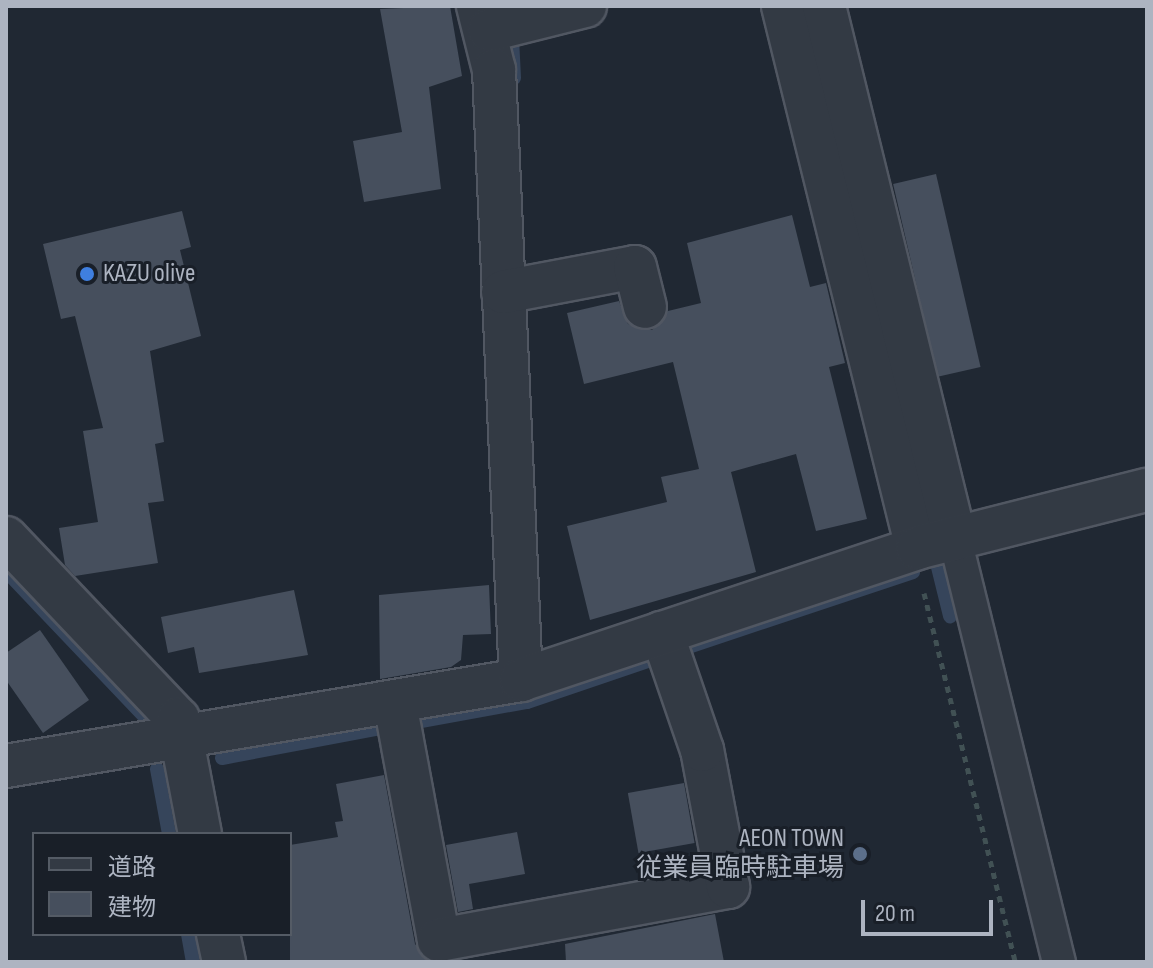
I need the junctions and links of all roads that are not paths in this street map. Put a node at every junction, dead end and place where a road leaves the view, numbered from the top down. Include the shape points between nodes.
1 (585, 6) edge
2 (783, 6) edge
3 (824, 6) edge
4 (483, 18) edge
5 (503, 292) junction
6 (645, 307) dead end
7 (1147, 490) edge
8 (6, 538) edge
9 (928, 545) junction
10 (662, 633) junction
11 (521, 680) junction
12 (395, 703) junction
13 (182, 738) junction
14 (6, 766) edge
15 (200, 832) edge
16 (218, 936) edge
17 (224, 962) edge
18 (1059, 962) edge

1 - 4 street
2 - 9 street
3 - 9 street
4 - 5 street
5 - 6 street via 635,267
5 - 11 street
7 - 9 street
8 - 13 street via 178,719
9 - 10 street
9 - 18 street
10 - 11 street
10 - 12 street via 702,750 728,887 439,940
11 - 12 street
12 - 13 street
13 - 14 street
13 - 15 street
16 - 17 street

